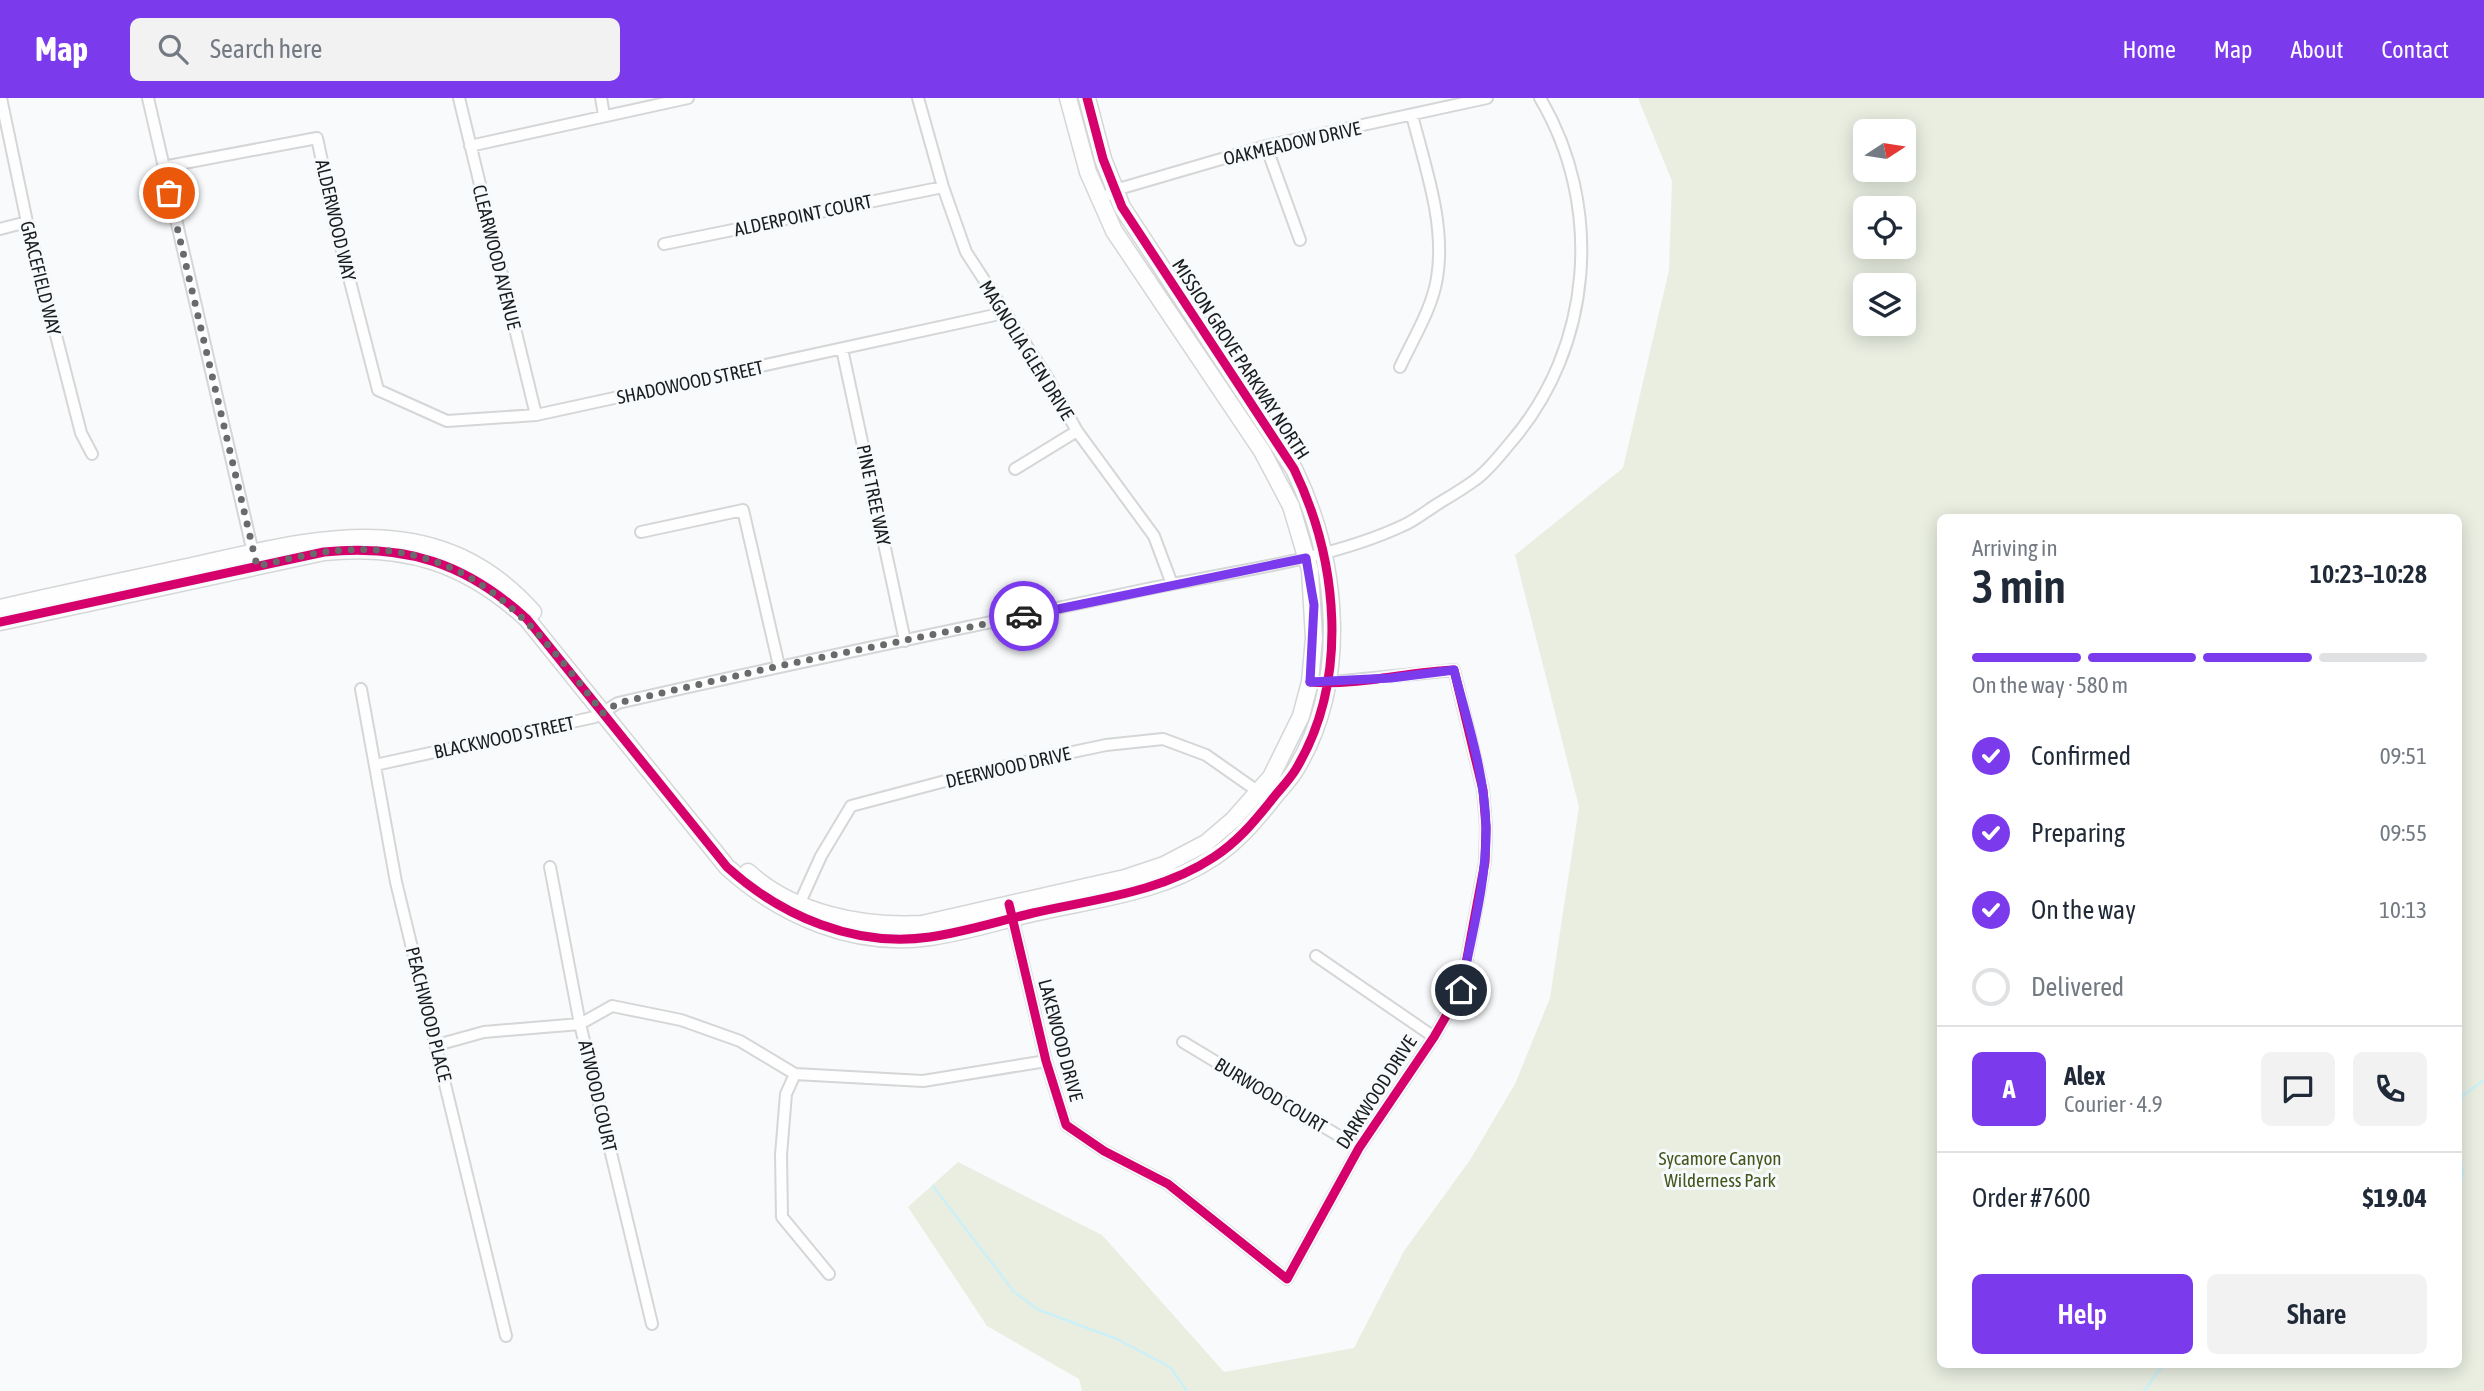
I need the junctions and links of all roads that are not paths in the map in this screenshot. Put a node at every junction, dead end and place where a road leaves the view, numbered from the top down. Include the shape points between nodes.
1 (1, 98) edge
2 (148, 98) edge
3 (459, 98) edge
4 (601, 98) edge
5 (688, 98) edge
6 (918, 98) edge
7 (1069, 98) edge
8 (1087, 98) edge
9 (1487, 98) edge
10 (1540, 98) edge
11 (604, 115) junction
12 (1412, 115) junction
13 (470, 146) junction
14 (1266, 146) junction
15 (163, 167) junction
16 (943, 187) junction
17 (1108, 194) junction
18 (27, 222) junction
19 (0, 229) edge
20 (1300, 240) dead end
21 (664, 244) dead end
22 (1004, 313) junction
23 (842, 349) junction
24 (1399, 367) dead end
25 (378, 390) joint
26 (536, 415) junction
27 (1077, 432) junction
28 (92, 454) dead end
29 (1015, 469) dead end
30 (641, 532) dead end
31 (1323, 553) junction
32 (1306, 558) junction
33 (255, 560) junction
34 (1172, 584) junction
35 (0, 608) edge
36 (0, 622) edge
37 (905, 641) junction
38 (779, 666) junction
39 (1318, 682) junction
40 (361, 689) dead end
41 (607, 710) junction
42 (375, 765) junction
43 (1265, 796) junction
44 (550, 867) dead end
45 (797, 908) junction
46 (1011, 911) junction
47 (1316, 956) dead end
48 (580, 1024) junction
49 (1434, 1037) junction
50 (1183, 1042) dead end
51 (437, 1045) junction
52 (1046, 1061) junction
53 (795, 1074) junction
54 (1359, 1148) junction
55 (829, 1274) dead end
56 (1287, 1279) joint
57 (652, 1324) dead end
58 (506, 1336) dead end

1 - 18 street, GRACEFIELD WAY
2 - 15 street
3 - 13 street, CLEARWOOD AVENUE
4 - 11 street
5 - 11 street
6 - 16 street, MAGNOLIA GLEN DRIVE
7 - 17 street, MISSION GROVE PARKWAY NORTH via 1080,148
8 - 17 street, MISSION GROVE PARKWAY NORTH
9 - 12 street, OAKMEADOW DRIVE
10 - 31 street, BLACKWOOD STREET via 1572,173 1583,240 1572,331 1550,386 1521,431 1476,479 1403,526
11 - 13 street
12 - 14 street, OAKMEADOW DRIVE
12 - 24 street via 1439,248 1429,306
13 - 26 street, CLEARWOOD AVENUE
14 - 17 street, OAKMEADOW DRIVE
14 - 20 street
15 - 25 street, ALDERWOOD WAY via 317,138
15 - 33 street
16 - 21 street, ALDERPOINT COURT
16 - 22 street, MAGNOLIA GLEN DRIVE via 966,252
17 - 31 street, MISSION GROVE PARKWAY NORTH via 1280,443 1305,491
17 - 32 street, MISSION GROVE PARKWAY NORTH via 1114,231 1277,477
18 - 19 street
18 - 28 street, GRACEFIELD WAY via 81,433
22 - 23 street, SHADOWOOD STREET
22 - 27 street, MAGNOLIA GLEN DRIVE
23 - 26 street, SHADOWOOD STREET
23 - 37 street, PINE TREE WAY
25 - 26 street, SHADOWOOD STREET via 447,421
27 - 29 street
27 - 34 street, MAGNOLIA GLEN DRIVE via 1154,536
30 - 38 street via 743,510
31 - 32 street, BLACKWOOD STREET
31 - 39 street, MISSION GROVE PARKWAY NORTH via 1332,628
32 - 34 street, BLACKWOOD STREET
32 - 39 street, MISSION GROVE PARKWAY NORTH
33 - 35 street, MISSION GROVE PARKWAY NORTH
33 - 36 street, MISSION GROVE PARKWAY NORTH
33 - 41 street, MISSION GROVE PARKWAY NORTH via 365,549 417,556 466,573 527,619
34 - 37 street, BLACKWOOD STREET
37 - 38 street, BLACKWOOD STREET
38 - 41 street, BLACKWOOD STREET
39 - 43 street, MISSION GROVE PARKWAY NORTH via 1322,708 1305,752 1296,770
39 - 49 street, DARKWOOD DRIVE via 1454,670 1483,790 1485,862 1461,990
40 - 42 street, PEACHWOOD PLACE
41 - 42 street, BLACKWOOD STREET
41 - 45 street, MISSION GROVE PARKWAY NORTH via 726,867 765,898
42 - 51 street, PEACHWOOD PLACE via 396,882
43 - 45 street, DEERWOOD DRIVE via 1206,755 1163,739 1106,745 983,771 851,806
43 - 46 street, MISSION GROVE PARKWAY NORTH via 1233,844 1179,875 1142,889
44 - 48 street, ATWOOD COURT
45 - 46 street, MISSION GROVE PARKWAY NORTH via 834,929 884,938 929,937
46 - 52 street, LAKEWOOD DRIVE
47 - 49 street
48 - 51 street via 484,1032
48 - 53 street via 612,1006 681,1020 740,1041
48 - 57 street, ATWOOD COURT
49 - 54 street, DARKWOOD DRIVE
50 - 54 street, BURWOOD COURT
51 - 58 street, PEACHWOOD PLACE
52 - 53 street via 923,1081
52 - 56 street, LAKEWOOD DRIVE via 1066,1125 1168,1184
53 - 55 street via 786,1094 782,1217
54 - 56 street, DARKWOOD DRIVE

